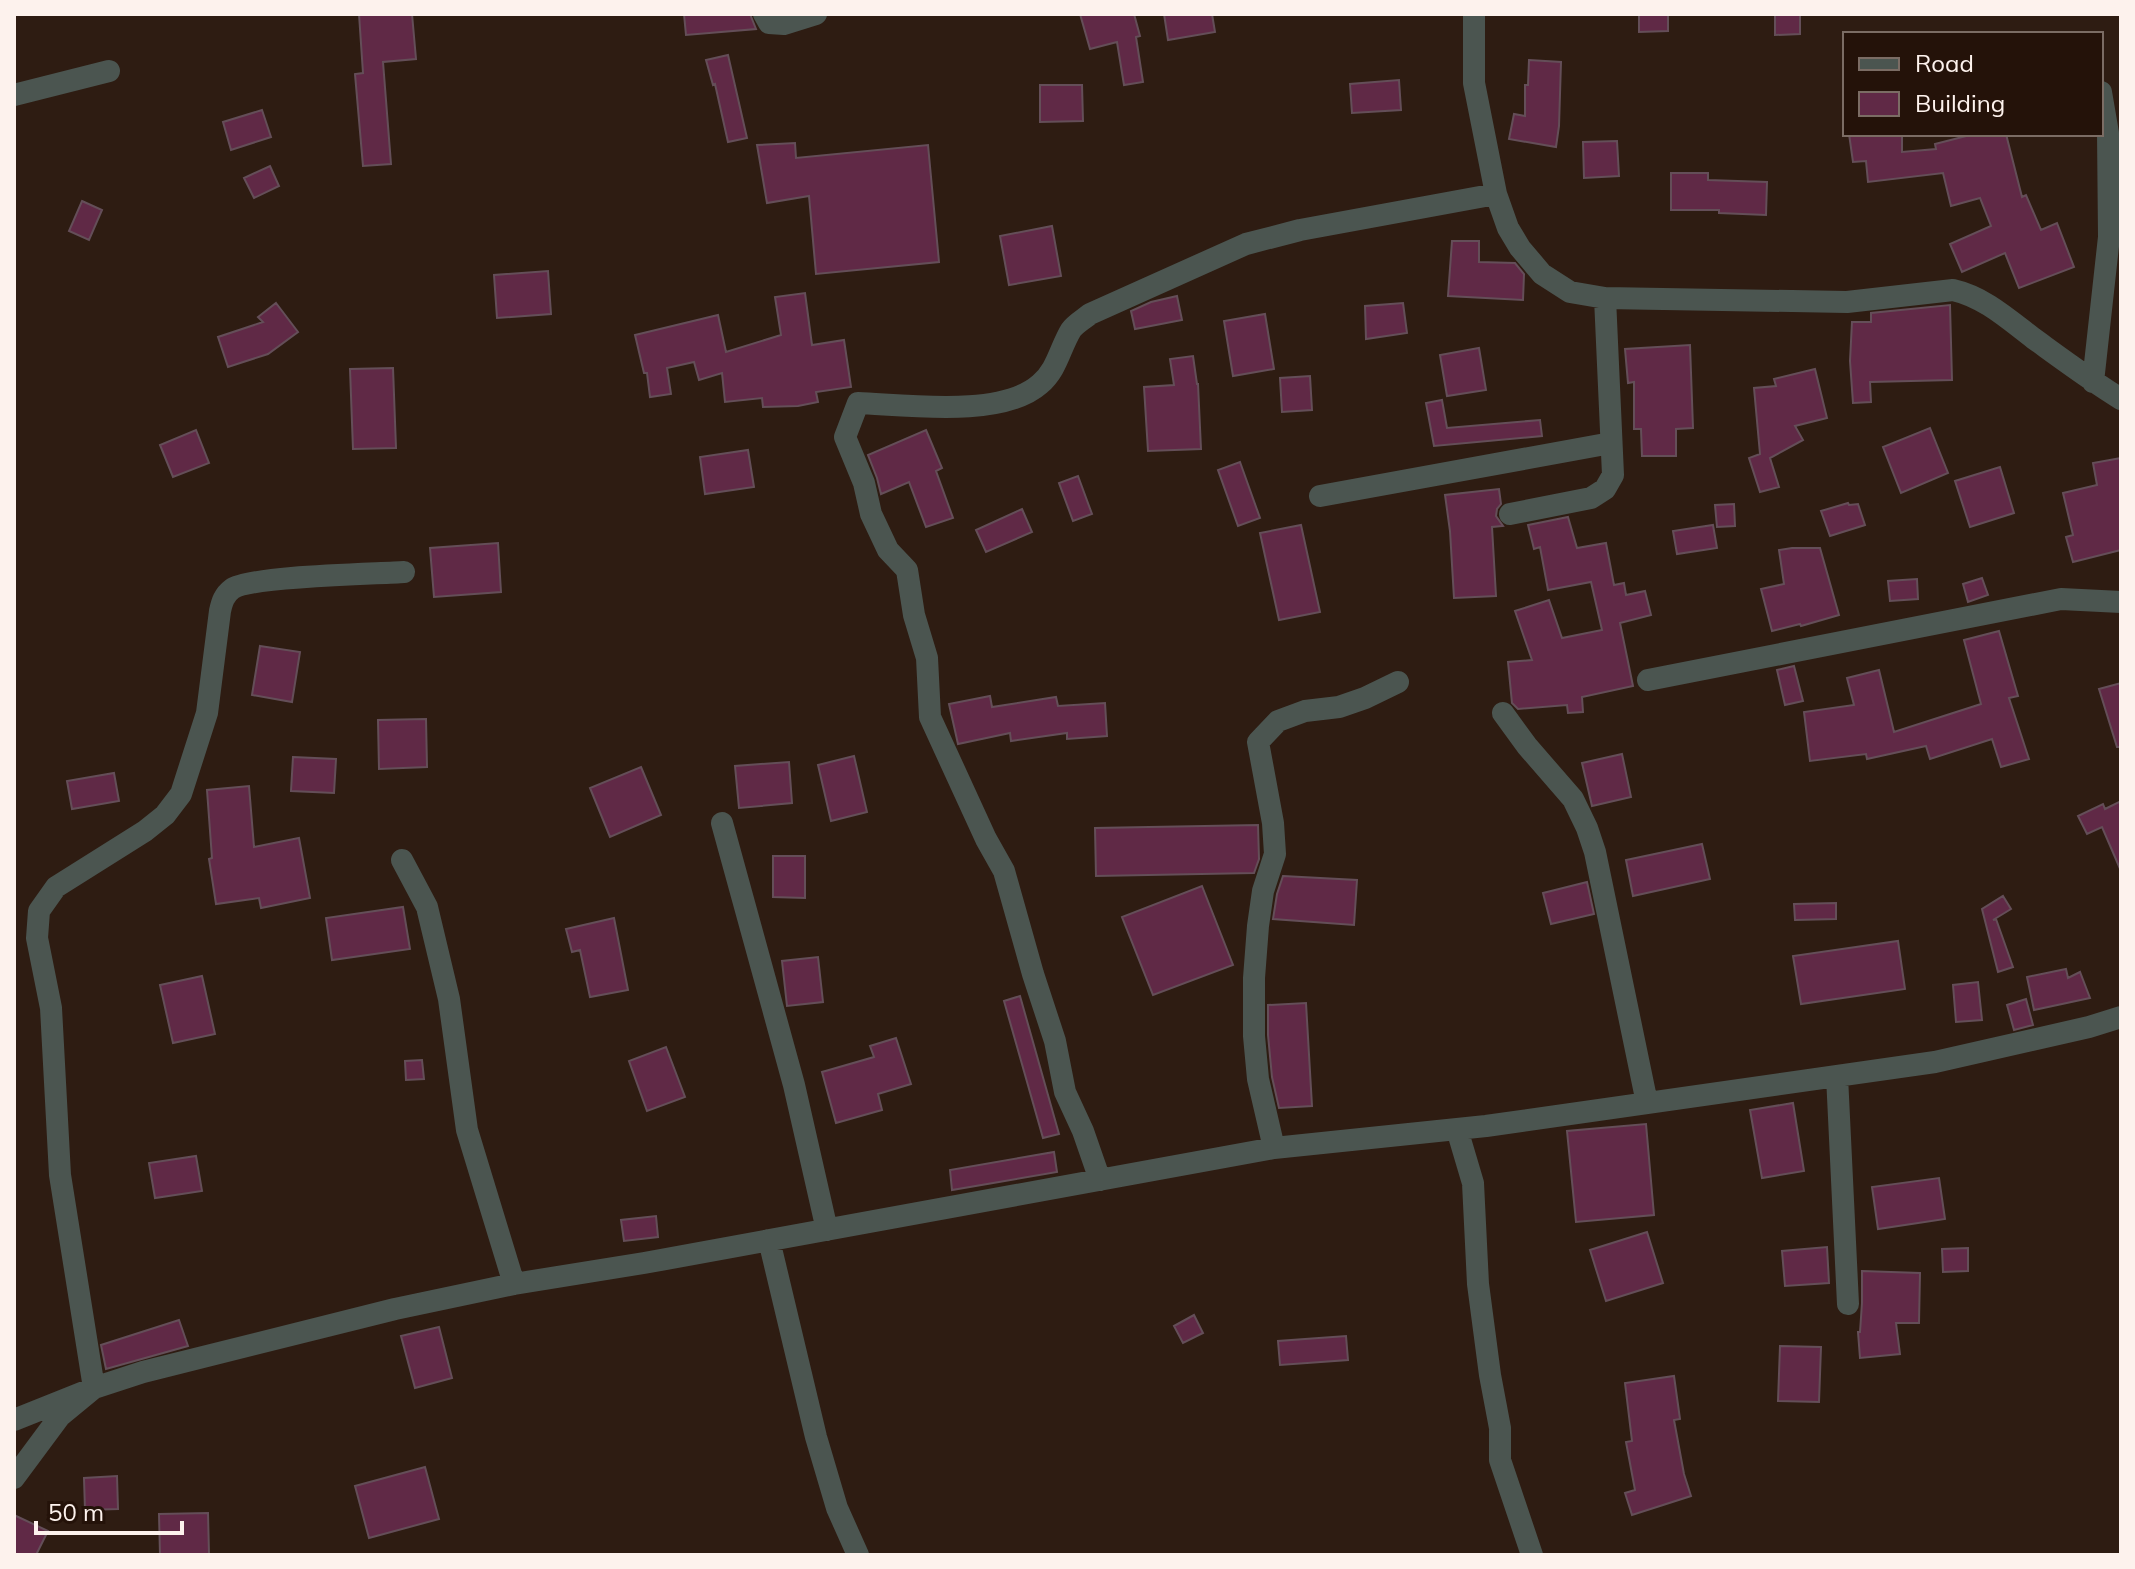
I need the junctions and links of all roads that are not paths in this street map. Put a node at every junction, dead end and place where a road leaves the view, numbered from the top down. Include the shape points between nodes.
1 (764, 14) edge
2 (816, 14) edge
3 (1474, 14) edge
4 (109, 71) dead end
5 (14, 95) edge
6 (2103, 104) edge
7 (1496, 194) junction
8 (1605, 298) junction
9 (2093, 382) junction
10 (2121, 399) edge
11 (1611, 443) junction
12 (1320, 496) dead end
13 (1510, 514) dead end
14 (404, 572) dead end
15 (2121, 602) edge
16 (1648, 680) dead end
17 (1398, 682) dead end
18 (1503, 713) dead end
19 (722, 823) dead end
20 (402, 860) dead end
21 (2121, 1017) edge
22 (1837, 1076) junction
23 (1647, 1103) junction
24 (1457, 1129) junction
25 (1274, 1148) junction
26 (1100, 1180) junction
27 (827, 1230) junction
28 (769, 1240) junction
29 (514, 1284) junction
30 (1848, 1304) dead end
31 (94, 1388) junction
32 (14, 1420) edge
33 (14, 1478) edge
34 (858, 1555) edge
35 (1532, 1555) edge

1 - 2 street via 769,23 784,24
3 - 7 street via 1474,83
4 - 5 street
6 - 9 street via 2109,237
7 - 8 street via 1508,228 1542,274 1570,292
7 - 26 street via 1246,244 1090,314 1072,328 1056,365 1040,384 1015,400 975,407 858,403 845,437 871,514 888,550 907,570 927,658 930,717 1004,871 1065,1092
8 - 9 street via 1847,302 1953,290 1990,306
8 - 11 street
9 - 10 street
11 - 12 street
11 - 13 street via 1613,475 1605,489 1591,498
14 - 31 street via 263,581 233,588 220,611 207,713 181,794 145,831 56,887 39,911 37,938 51,1008 60,1175
15 - 16 street via 2061,599
17 - 25 street via 1339,707 1278,721 1258,742 1275,854 1258,926 1254,1036
18 - 23 street via 1573,799 1587,828
19 - 27 street
20 - 29 street via 427,907 449,999 467,1130
21 - 22 street via 1935,1062
22 - 23 street
22 - 30 street
23 - 24 street
24 - 25 street
24 - 35 street via 1473,1183 1478,1284 1500,1460
25 - 26 street
26 - 27 street
27 - 28 street
28 - 29 street
28 - 34 street via 816,1437 837,1508
29 - 31 street via 395,1309
31 - 32 street
31 - 33 street via 60,1416

